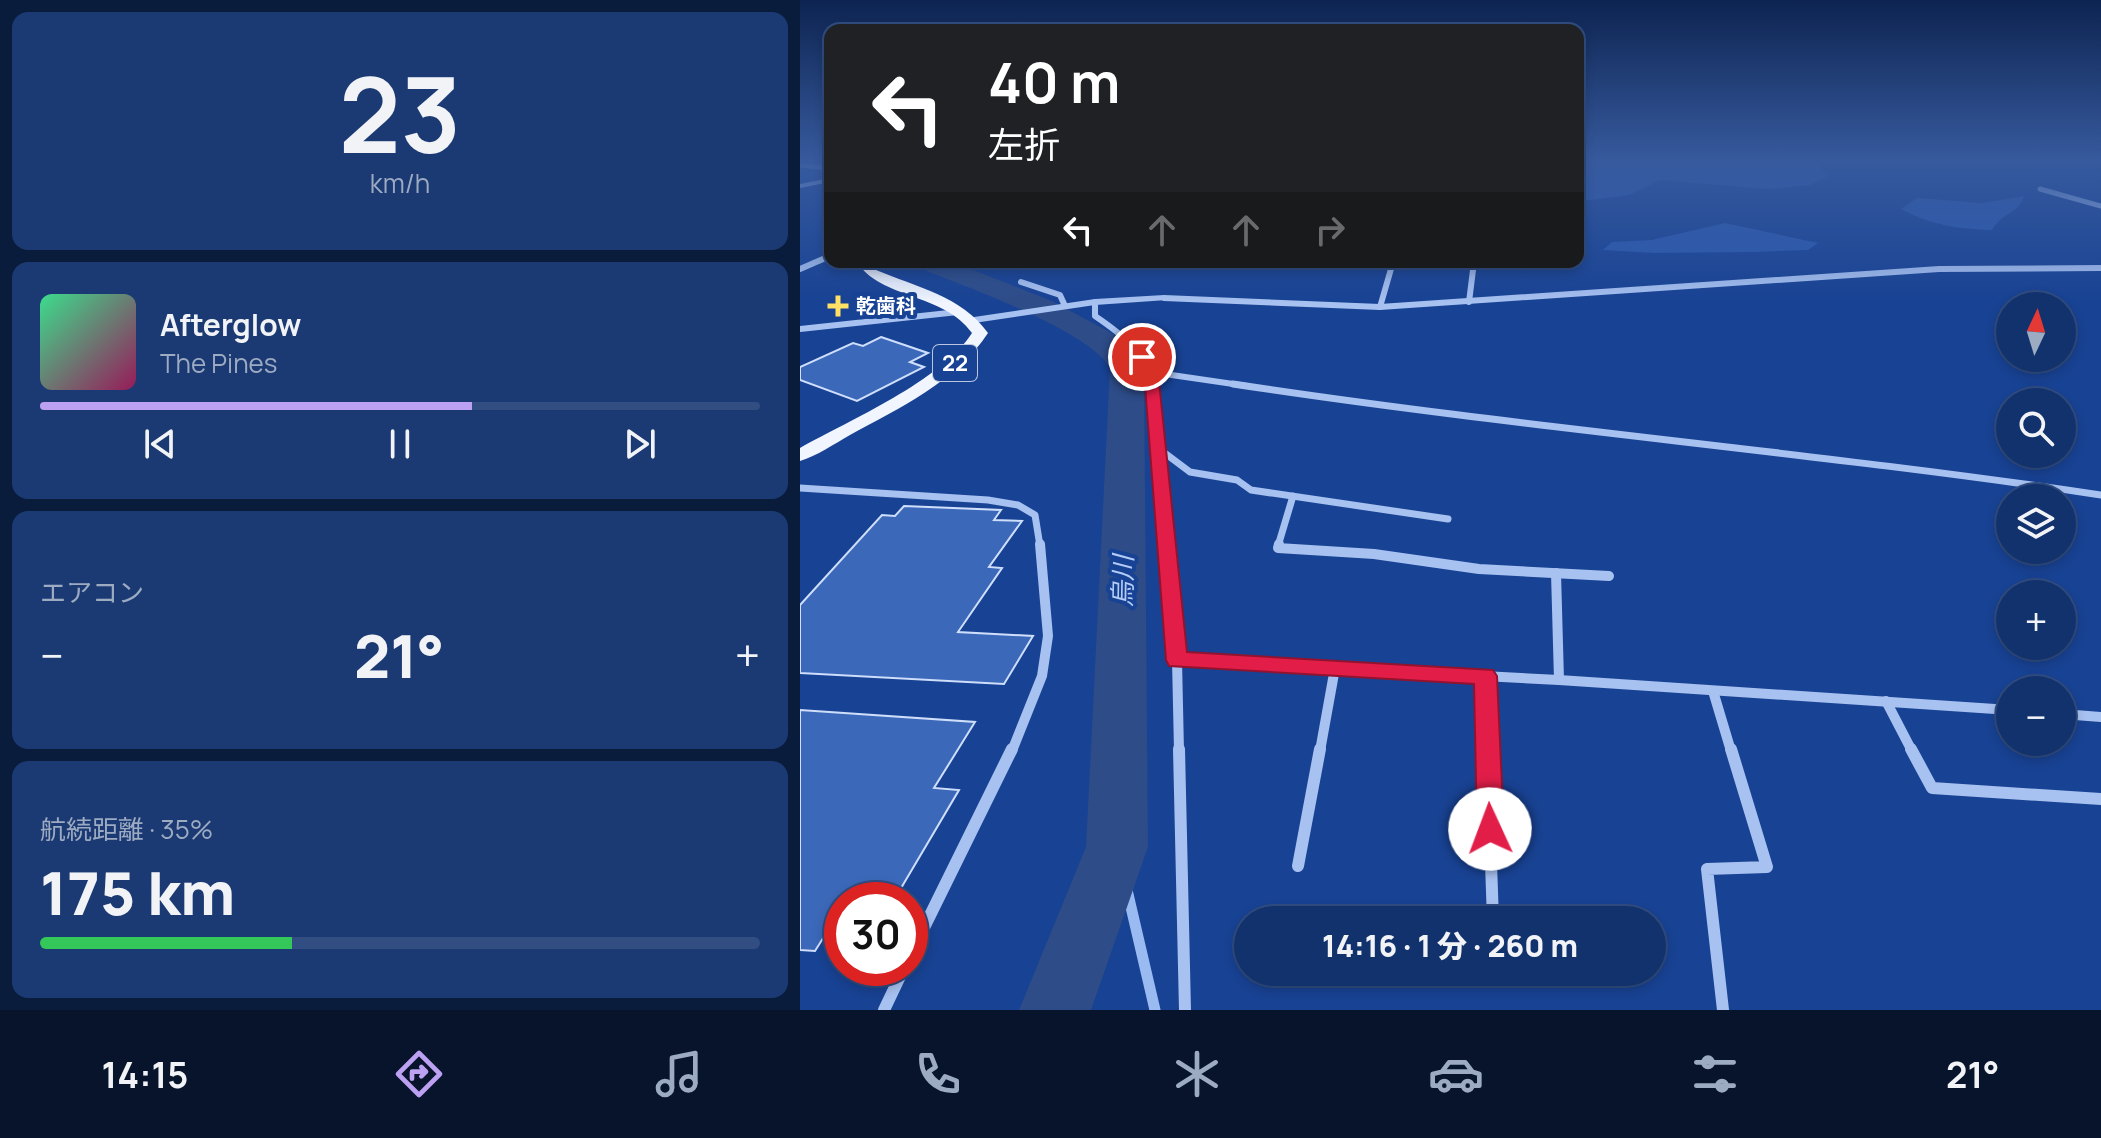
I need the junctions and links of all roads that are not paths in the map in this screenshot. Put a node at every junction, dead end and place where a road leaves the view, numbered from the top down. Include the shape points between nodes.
1 (824, 259) edge
2 (868, 268) edge
3 (1391, 268) edge
4 (1473, 268) edge
5 (2101, 268) edge
6 (800, 269) edge
7 (1021, 282) dead end
8 (1164, 298) joint
9 (1095, 302) junction
10 (1469, 302) junction
11 (1065, 306) junction
12 (1380, 307) junction
13 (967, 316) junction
14 (800, 329) edge
15 (1151, 372) junction
16 (1158, 448) junction
17 (800, 455) edge
18 (800, 488) edge
19 (2101, 495) edge
20 (1293, 496) junction
21 (1448, 519) dead end
22 (1556, 573) junction
23 (1609, 576) dead end
24 (1177, 660) junction
25 (1335, 668) junction
26 (1485, 676) junction
27 (1559, 680) junction
28 (1713, 691) junction
29 (1886, 701) junction
30 (1996, 709) edge
31 (2076, 715) edge
32 (2101, 717) edge
33 (2101, 799) edge
34 (1298, 866) dead end
35 (1493, 906) edge
36 (928, 920) edge
37 (895, 986) edge
38 (884, 1010) edge
39 (1185, 1010) edge
40 (1723, 1010) edge

1 - 6 street
2 - 13 main road, 22
3 - 12 street
4 - 10 street
5 - 10 street via 1939,269
7 - 11 street via 1060,295
8 - 9 street
8 - 12 street
9 - 11 street
9 - 15 street via 1095,316 1125,337
10 - 12 street
11 - 13 street
13 - 14 street
13 - 17 main road, 22 via 980,333 966,355
15 - 16 street
15 - 19 street via 1364,404 1932,470
16 - 20 street via 1190,472
16 - 24 street
18 - 36 street via 988,500 1018,505 1038,522 1048,636 1042,676 1011,752
20 - 21 street
20 - 22 street via 1278,548
22 - 23 street
22 - 27 street
24 - 25 street
24 - 39 street
25 - 26 street
25 - 34 street
26 - 27 street
26 - 35 street
27 - 28 street
28 - 29 street
28 - 40 street via 1767,867 1707,869
29 - 30 street
29 - 33 street via 1932,788
31 - 32 street
37 - 38 street

